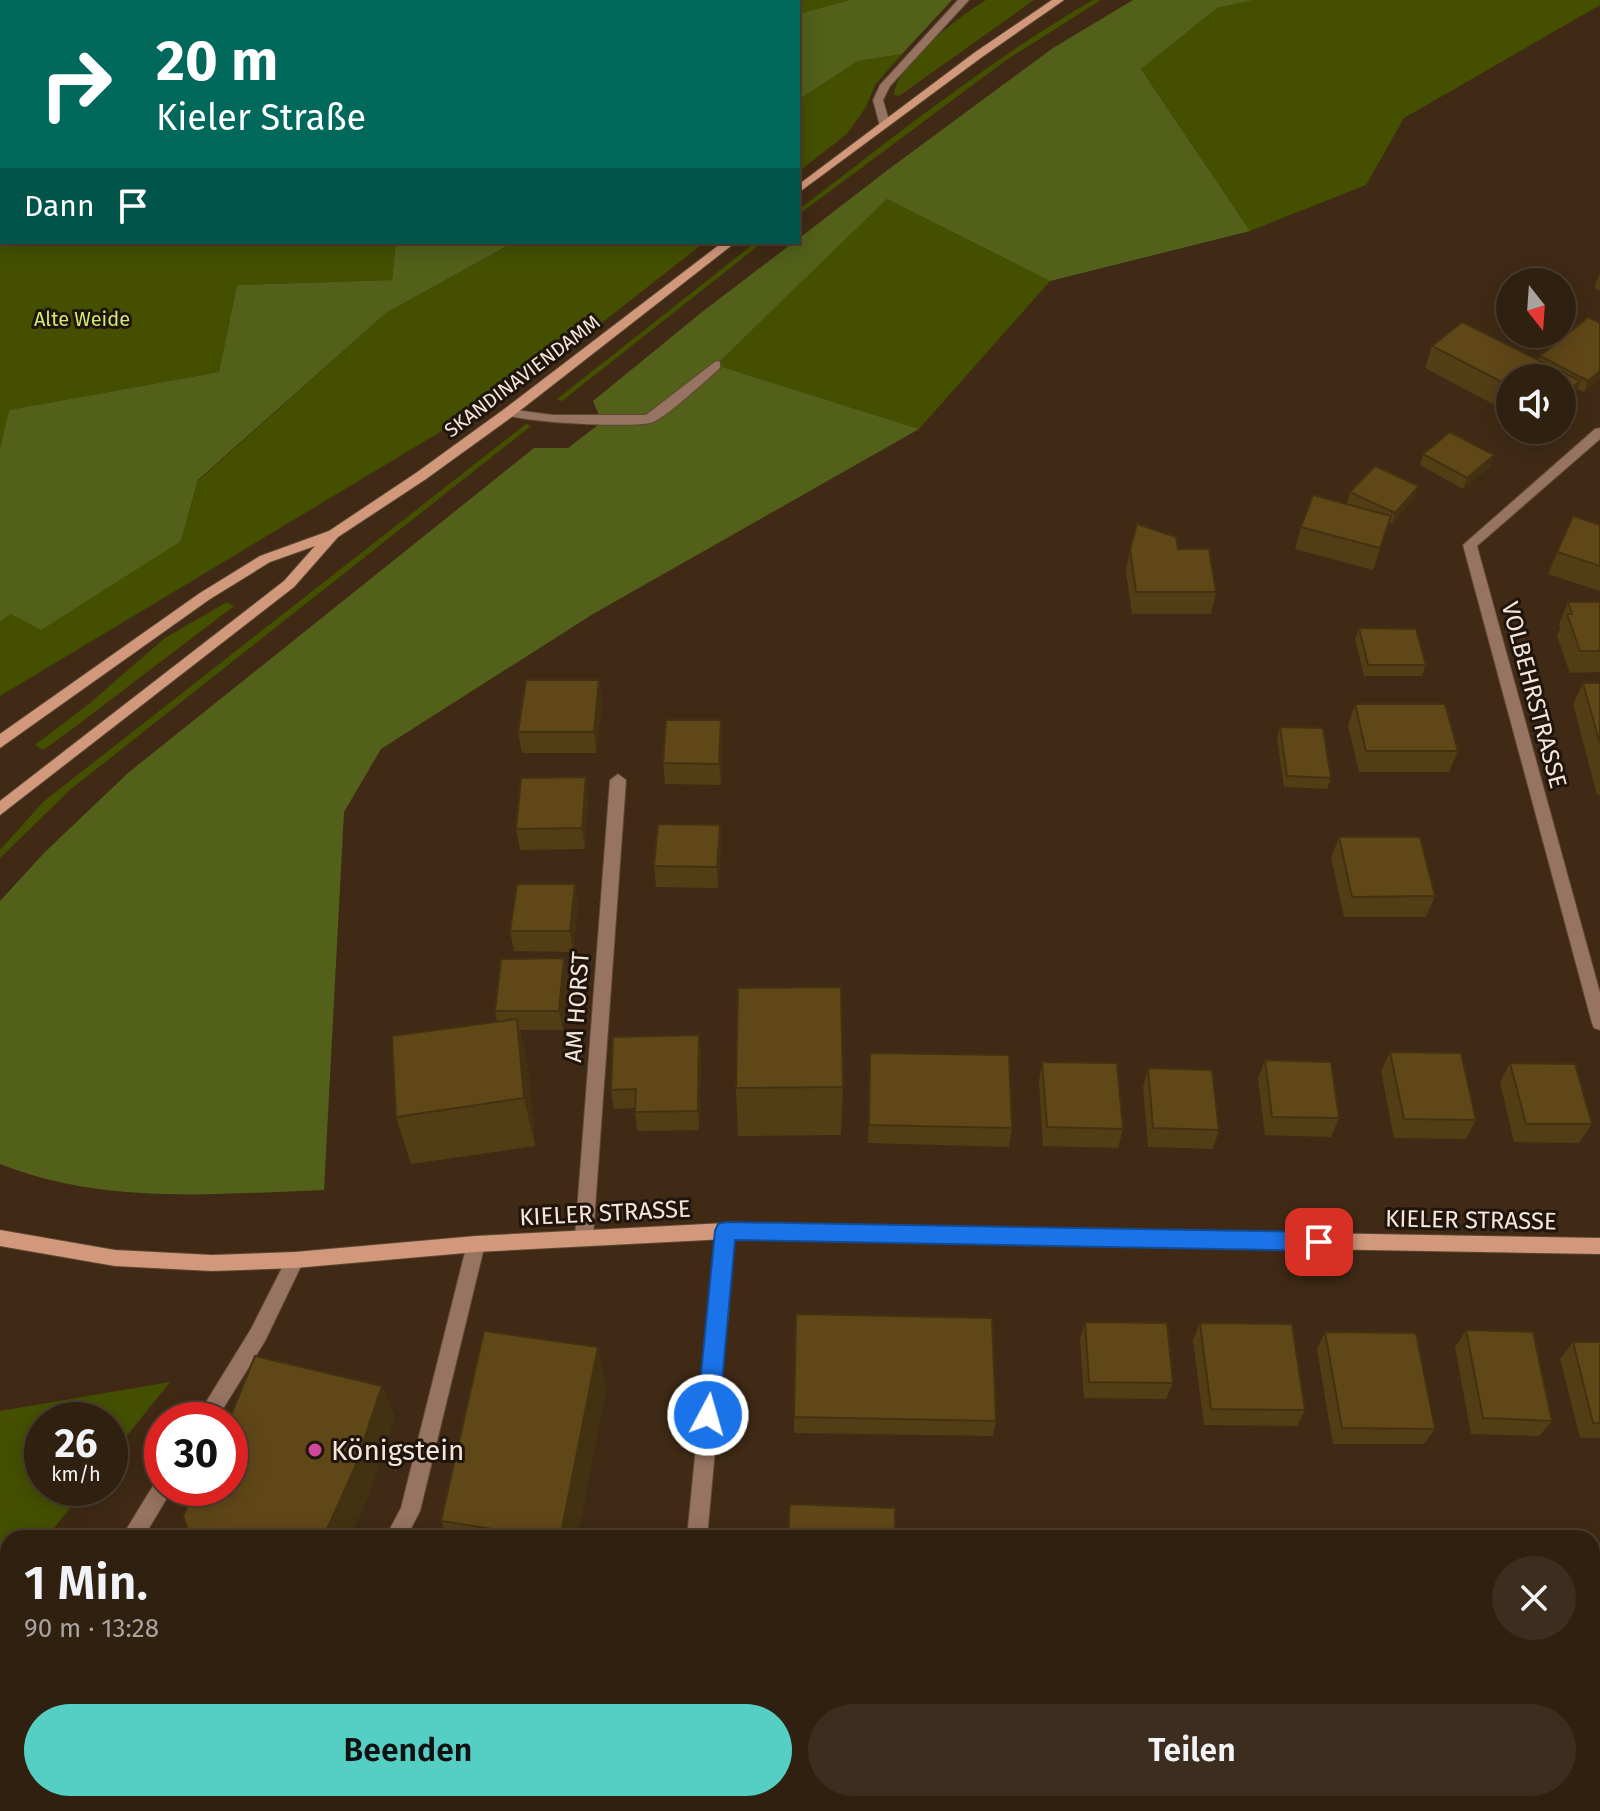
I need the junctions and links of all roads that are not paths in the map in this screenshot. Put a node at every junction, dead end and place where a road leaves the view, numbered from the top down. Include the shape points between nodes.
1 (964, 0) edge
2 (1059, 0) edge
3 (884, 124) junction
4 (800, 188) edge
5 (727, 244) edge
6 (716, 365) dead end
7 (508, 413) junction
8 (1600, 432) edge
9 (334, 534) junction
10 (0, 742) edge
11 (618, 780) dead end
12 (0, 809) edge
13 (1600, 1023) edge
14 (726, 1231) junction
15 (584, 1237) junction
16 (0, 1238) edge
17 (476, 1244) junction
18 (1600, 1246) edge
19 (295, 1260) junction
20 (216, 1402) edge
21 (151, 1506) edge
22 (136, 1530) edge
23 (399, 1530) edge
24 (698, 1530) edge

1 - 3 street via 885,85 878,100
2 - 3 main road
3 - 4 main road
5 - 7 main road, SKANDINAVIENDAMM
6 - 7 street via 649,419 553,419
7 - 9 main road, SKANDINAVIENDAMM
8 - 13 street, VOLBEHRSTRASSE via 1470,545
9 - 10 main road, SKANDINAVIENDAMM via 265,559 205,596
9 - 12 main road, SKANDINAVIENDAMM via 289,584
11 - 15 street, AM HORST
14 - 15 main road, KIELER STRASSE
14 - 18 main road, KIELER STRASSE
14 - 24 street
15 - 17 main road, KIELER STRASSE
16 - 19 main road, KIELER STRASSE via 115,1258
17 - 19 main road, KIELER STRASSE
17 - 23 street via 410,1511
19 - 20 street via 258,1335
21 - 22 street

